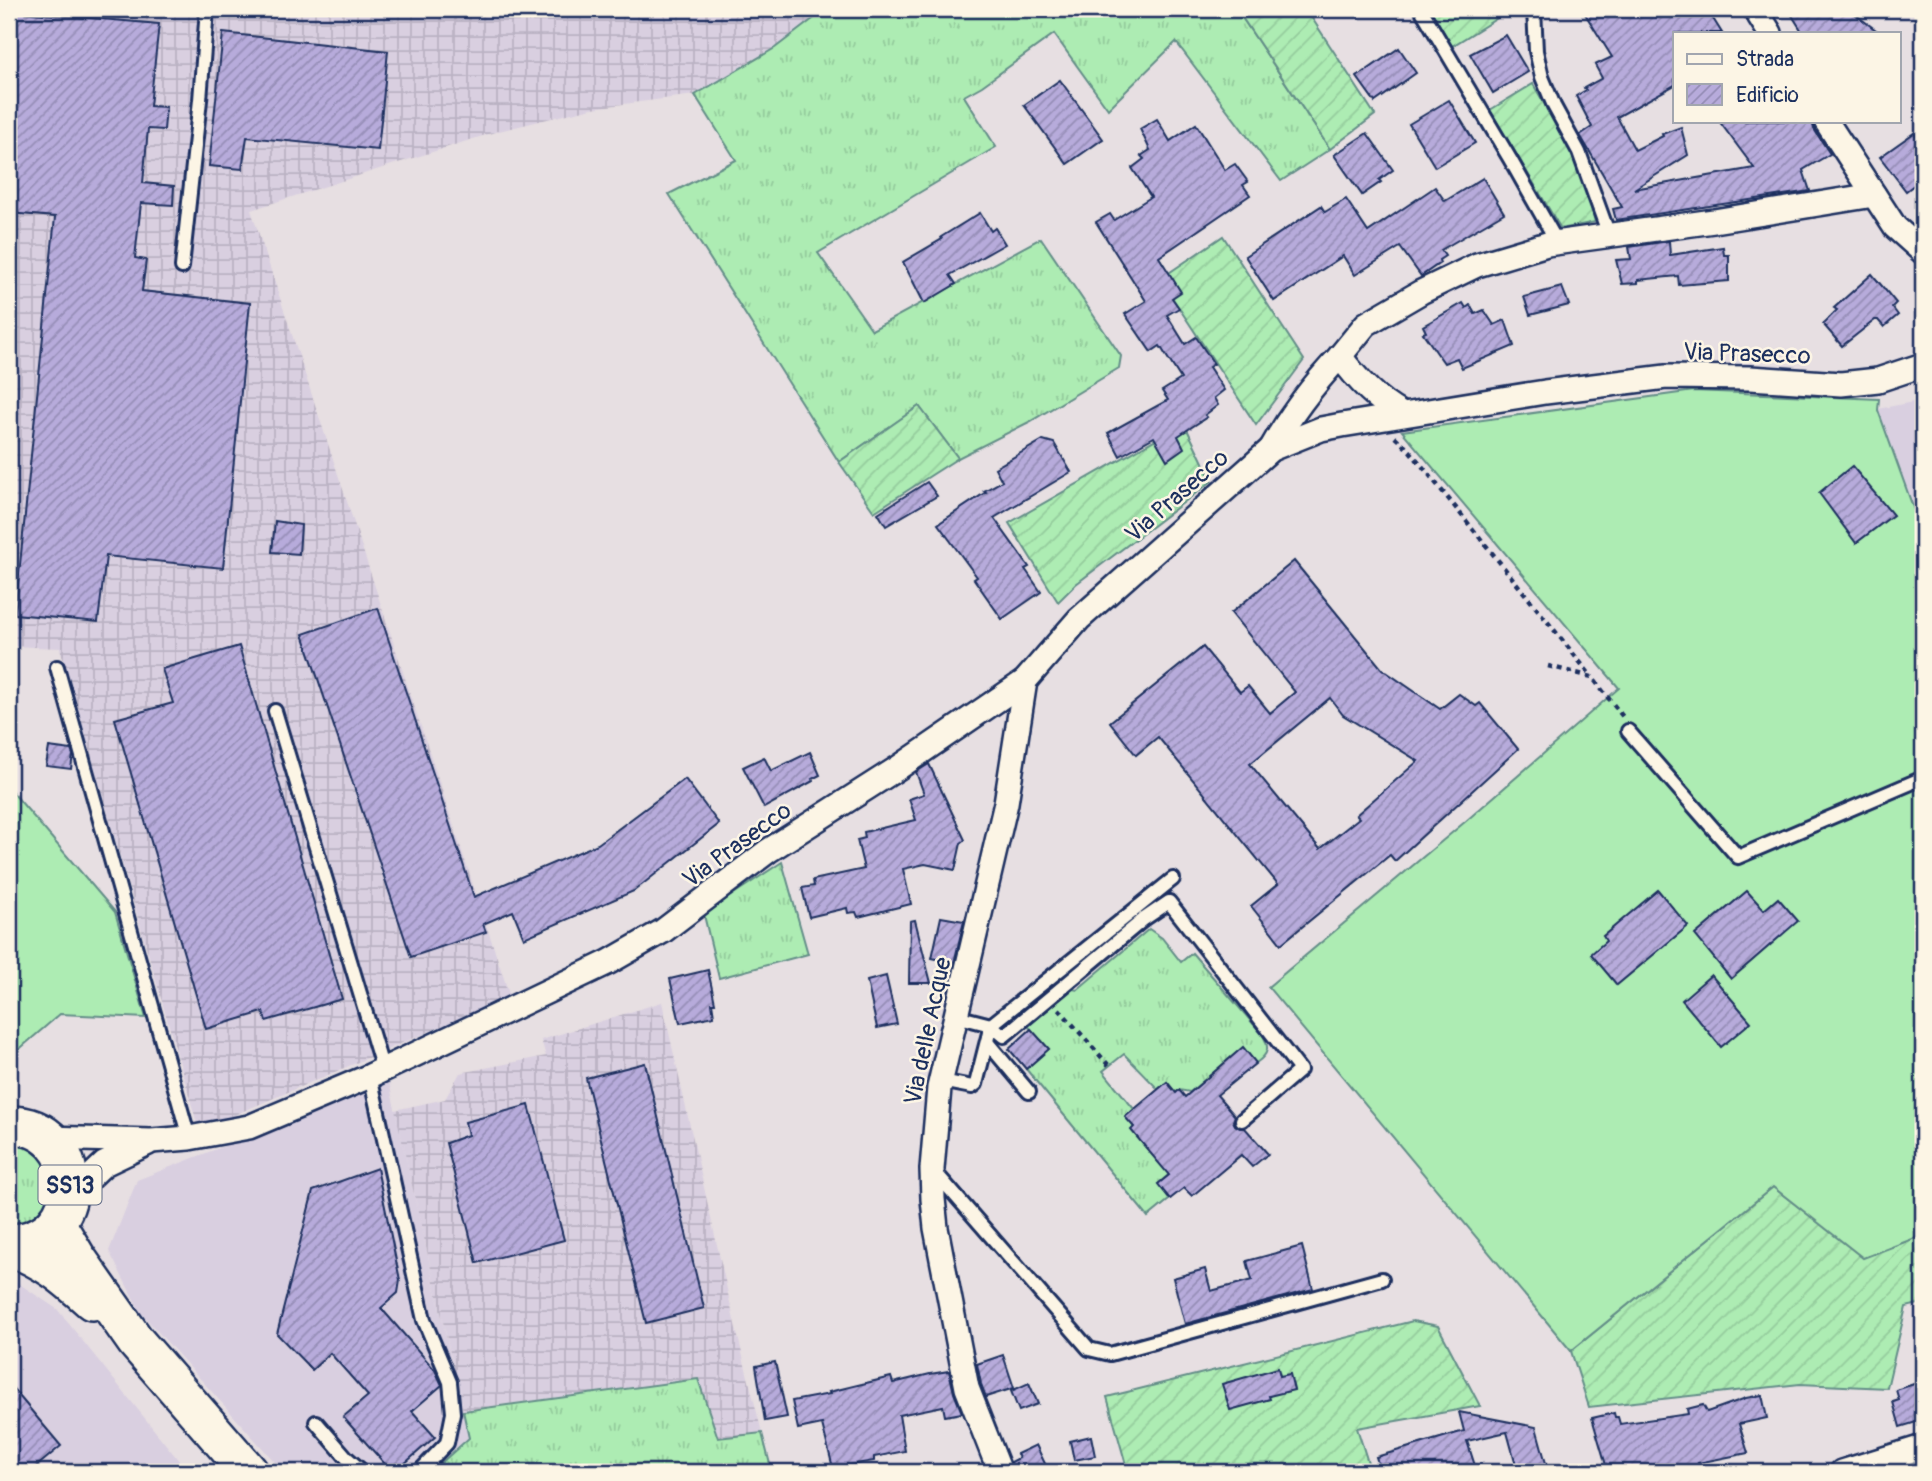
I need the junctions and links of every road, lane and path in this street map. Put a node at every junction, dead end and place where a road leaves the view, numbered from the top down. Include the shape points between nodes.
1 (207, 9) edge
2 (1420, 9) edge
3 (1534, 9) edge
4 (1755, 9) edge
5 (1769, 32) edge
6 (1827, 122) edge
7 (1874, 195) junction
8 (1609, 235) junction
9 (1557, 242) junction
10 (1923, 252) edge
11 (182, 267) dead end
12 (1340, 356) junction
13 (1923, 365) edge
14 (1393, 416) junction
15 (1271, 449) junction
16 (1548, 666) dead end
17 (57, 667) dead end
18 (1592, 677) junction
19 (1025, 681) junction
20 (275, 711) dead end
21 (1628, 731) joint
22 (1923, 778) edge
23 (1172, 879) dead end
24 (1050, 999) junction
25 (956, 1016) junction
26 (991, 1025) junction
27 (987, 1042) junction
28 (1112, 1069) dead end
29 (376, 1072) junction
30 (940, 1084) junction
31 (1029, 1092) dead end
32 (1242, 1120) dead end
33 (10, 1124) edge
34 (47, 1138) junction
35 (189, 1138) junction
36 (151, 1141) junction
37 (932, 1168) junction
38 (61, 1214) junction
39 (9, 1245) edge
40 (1382, 1279) dead end
41 (136, 1342) junction
42 (316, 1422) dead end
43 (1923, 1447) edge
44 (249, 1472) edge
45 (363, 1472) edge
46 (419, 1472) edge
47 (1000, 1472) edge
48 (1842, 1472) edge

1 - 11 lane
2 - 9 lane
3 - 8 lane via 1542,77 1580,152
4 - 5 street
6 - 7 street
7 - 8 street, Via Prasecco
7 - 10 street via 1895,227
8 - 9 street, Via Prasecco
9 - 12 street, Via Prasecco via 1477,265 1421,292 1366,324
12 - 14 street
12 - 15 street, Via Prasecco via 1286,422
13 - 14 street, Via Prasecco via 1878,380 1841,384 1666,377
14 - 15 street, Via Prasecco via 1321,429
14 - 18 path via 1394,437
15 - 19 street, Via Prasecco via 1079,619
16 - 18 path
17 - 35 lane
18 - 21 path via 1622,715
19 - 25 street, Via delle Acque via 1006,803
19 - 29 street, Via Prasecco via 768,851 663,931 609,962
20 - 29 lane
21 - 22 lane via 1738,857
23 - 26 lane
24 - 26 lane via 1004,1036
24 - 28 path
24 - 32 lane via 1169,902 1300,1070
25 - 26 lane
25 - 30 street, Via delle Acque
26 - 27 lane
27 - 30 lane via 976,1084
27 - 31 lane
29 - 35 street, Via Prasecco via 249,1127
29 - 46 lane via 425,1320 450,1382 453,1413 447,1443
30 - 37 street, Via delle Acque
33 - 34 main road, SS13
34 - 36 street, Via Prasecco
34 - 38 main road, SS13 via 68,1168 70,1187
35 - 36 street, Via Prasecco
36 - 38 street, Via Prasecco via 104,1164
37 - 40 lane via 1089,1349 1110,1354
37 - 47 street, Via delle Acque via 936,1228 967,1388
38 - 39 main road, SS13 via 41,1236
38 - 41 main road, SS13 via 78,1258
39 - 41 main road, SS13 via 61,1273
41 - 44 main road, SS13
42 - 45 lane
43 - 48 street

